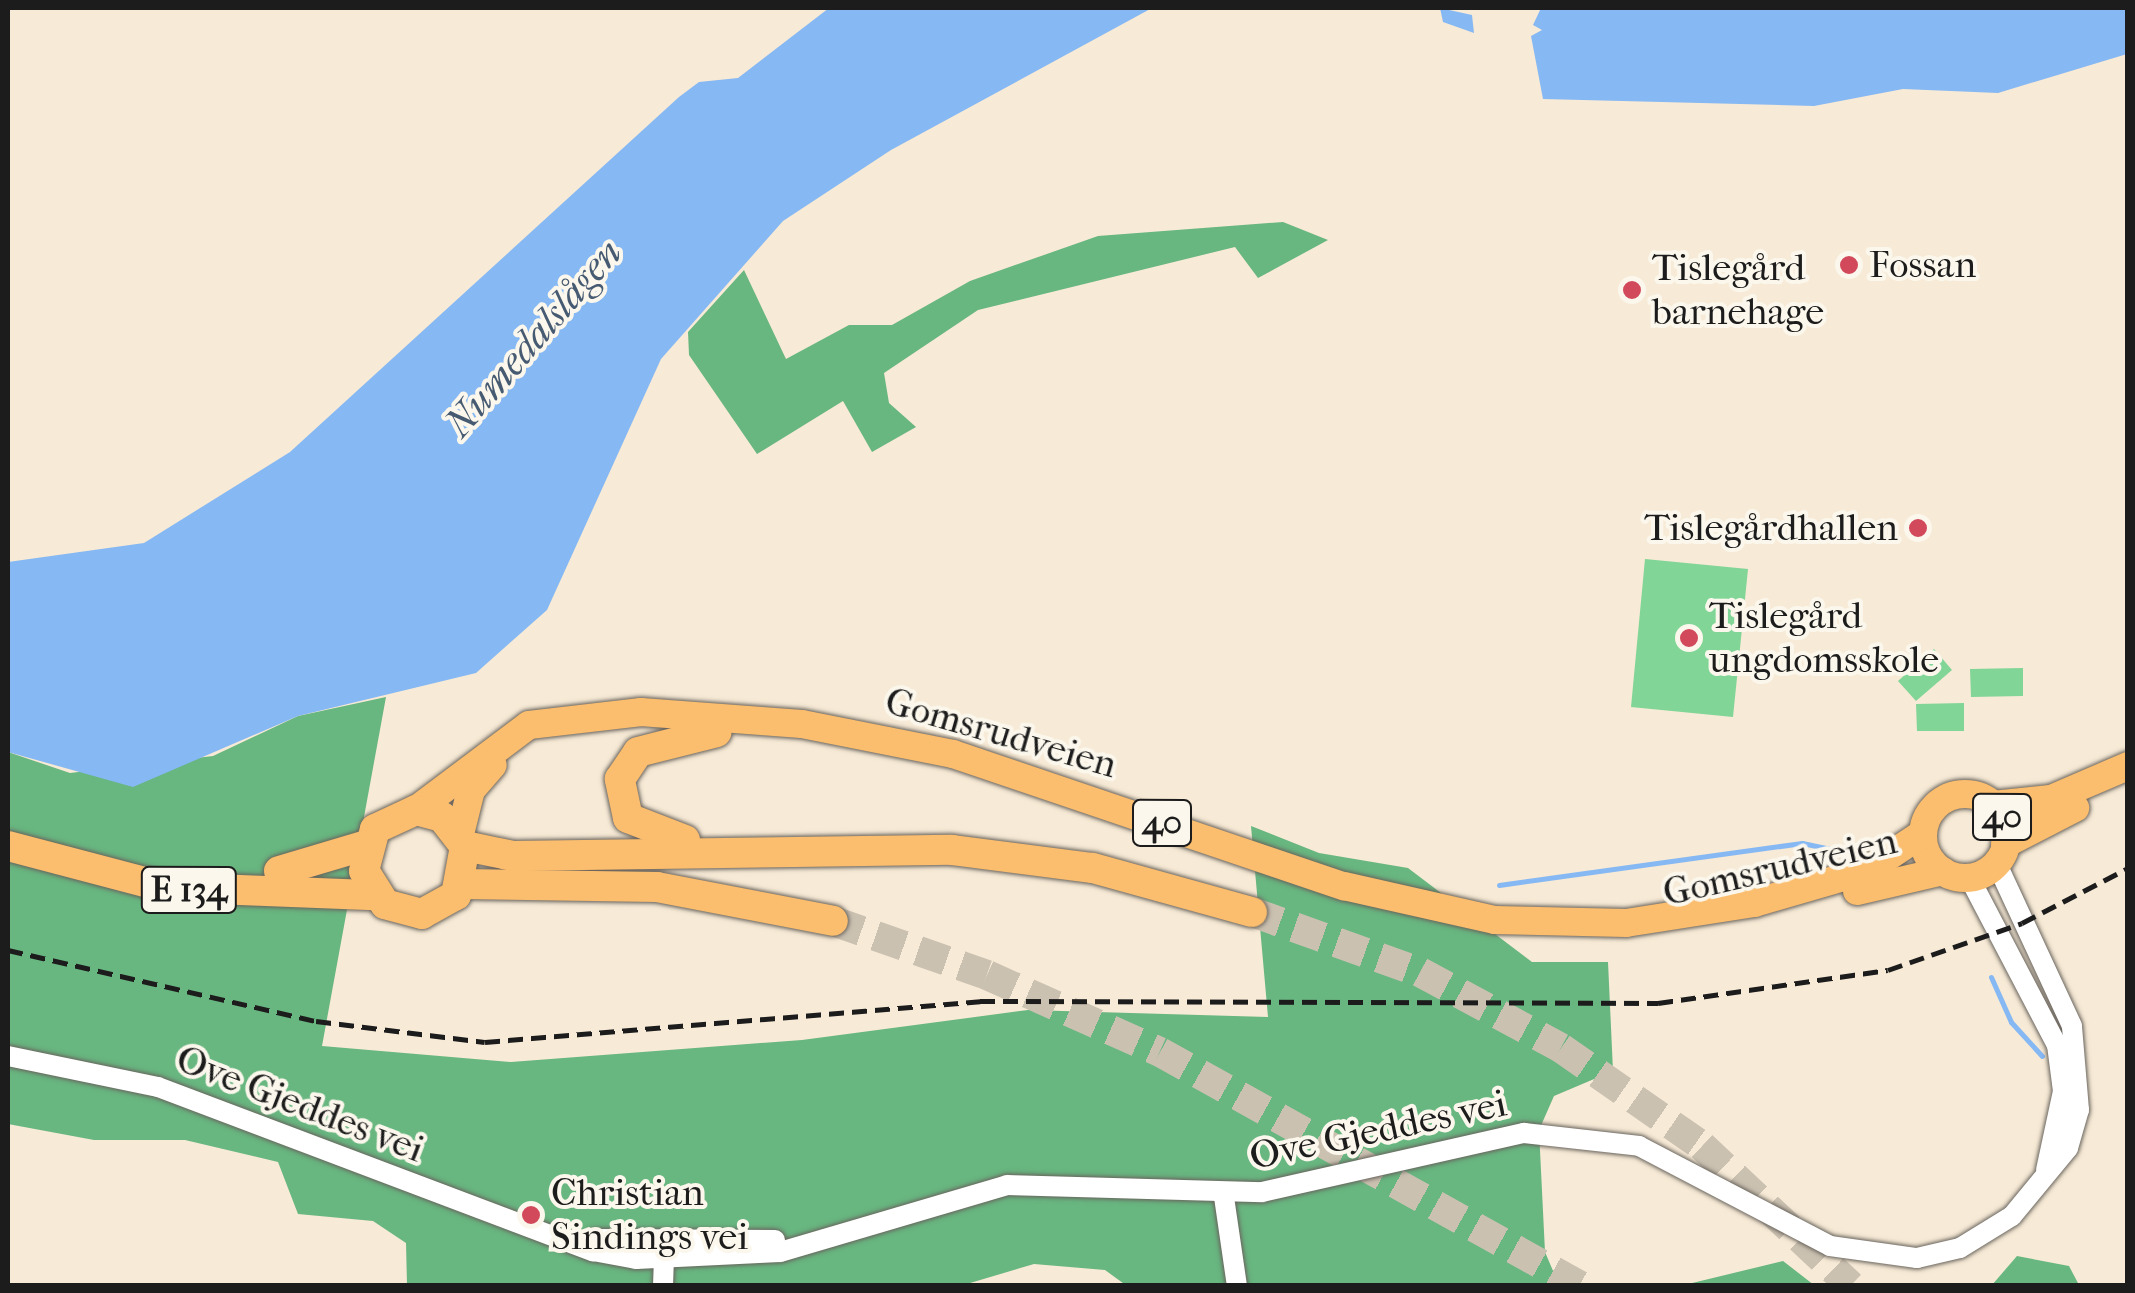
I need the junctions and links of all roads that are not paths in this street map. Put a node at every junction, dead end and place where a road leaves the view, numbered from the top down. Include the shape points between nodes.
1 (717, 732) junction
2 (2128, 766) edge
3 (2128, 784) edge
4 (1992, 805) junction
5 (416, 810) junction
6 (8, 825) edge
7 (1922, 834) junction
8 (462, 840) junction
9 (366, 845) junction
10 (8, 846) edge
11 (752, 848) junction
12 (2001, 853) junction
13 (1956, 874) junction
14 (463, 884) junction
15 (375, 895) junction
16 (1252, 912) tunnel mouth
17 (833, 921) tunnel mouth
18 (8, 1056) edge
19 (2043, 1178) junction
20 (1224, 1197) junction
21 (661, 1256) junction
22 (660, 1286) edge
23 (1237, 1286) edge

1 - 8 main road, Gomsrudveien / 40 via 548,735 482,776
1 - 11 highway via 638,752 620,779 620,806 659,836
1 - 13 main road, Gomsrudveien / 40 via 949,770 1339,902 1493,937 1595,942 1693,933
2 - 4 main road, 40 via 2051,799
3 - 12 main road, 40
4 - 7 main road, 40 via 1947,798
4 - 12 main road, 40
5 - 7 main road, Gomsrudveien / 40 via 529,724 640,712 802,724 953,754 1344,886 1495,920 1595,926 1739,906 1868,870
5 - 8 highway
5 - 9 highway, E 134 via 385,820
6 - 9 highway, E 134 via 88,852 199,871 310,869
7 - 13 main road, 40
8 - 11 highway via 526,857
8 - 14 highway
9 - 15 highway
10 - 15 highway, E 134 via 163,887
11 - 16 highway via 1025,857
12 - 13 main road, 40
12 - 19 street, Ove Gjeddes vei via 2080,1056 2074,1130
13 - 19 street, Ove Gjeddes vei via 2057,1046 2062,1105
14 - 15 highway, E 134 via 422,914
14 - 17 highway via 657,888
18 - 21 street, Ove Gjeddes vei via 158,1088 562,1238
19 - 20 street, Ove Gjeddes vei via 1995,1230 1906,1259 1830,1246 1690,1166 1586,1135 1472,1139
20 - 21 street, Ove Gjeddes vei via 1007,1185 857,1226
20 - 23 street
21 - 22 street

